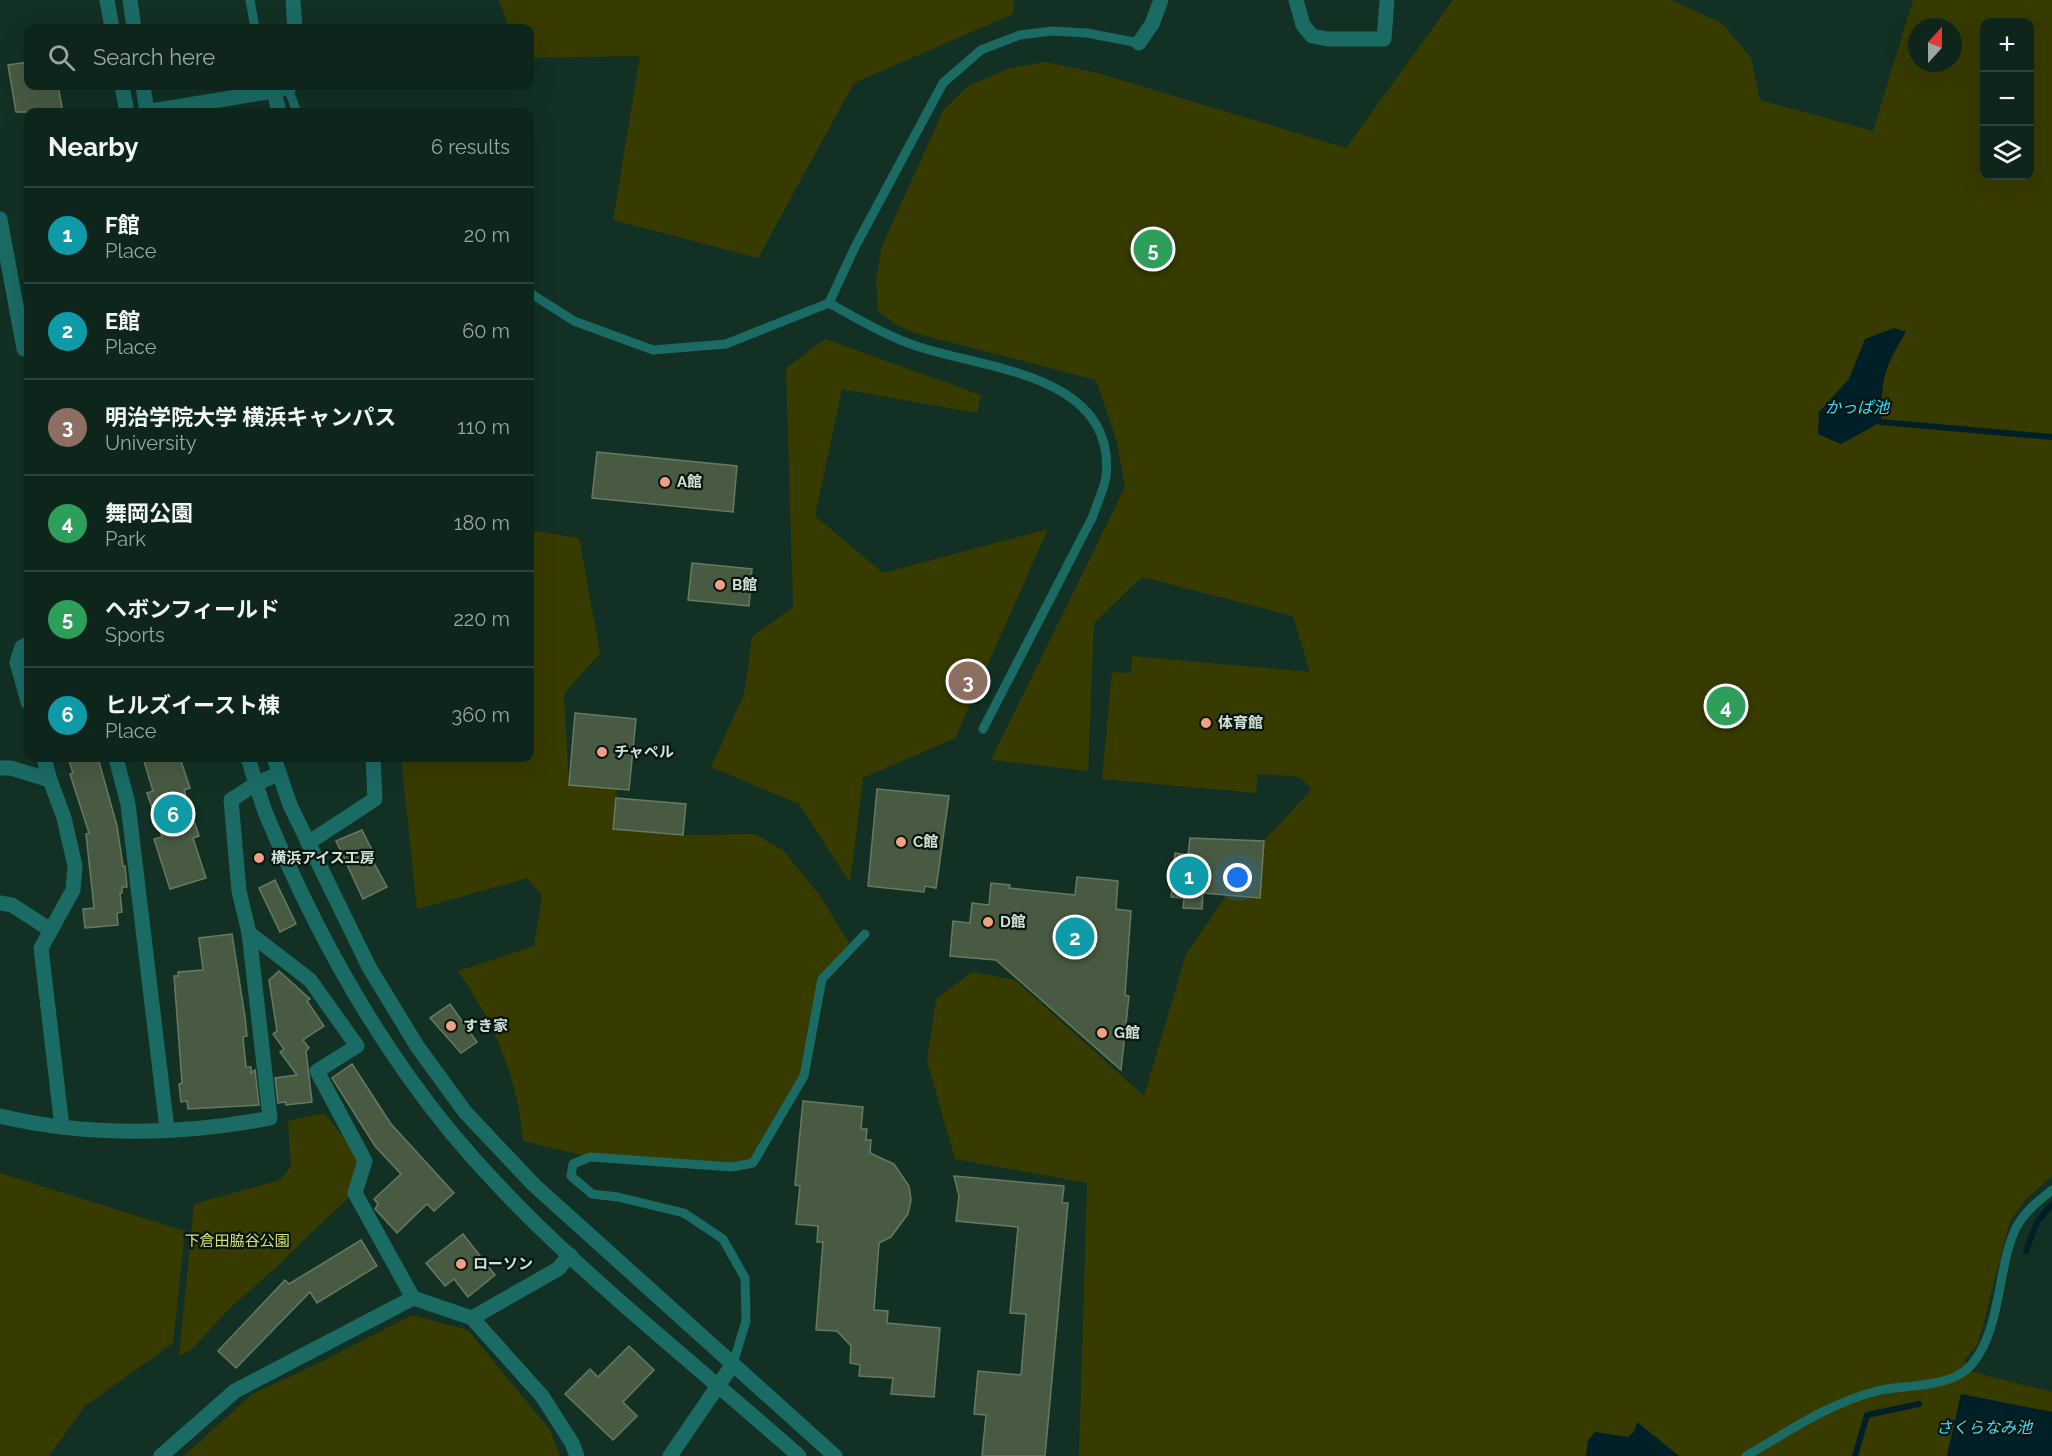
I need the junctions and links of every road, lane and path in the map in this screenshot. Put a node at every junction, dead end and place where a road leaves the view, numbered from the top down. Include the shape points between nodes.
1 (107, 0) edge
2 (130, 0) edge
3 (249, 0) edge
4 (293, 0) edge
5 (1161, 0) edge
6 (1296, 0) edge
7 (1387, 0) edge
8 (111, 24) edge
9 (133, 24) edge
10 (254, 24) edge
11 (295, 24) edge
12 (1139, 43) joint
13 (123, 90) edge
14 (143, 90) edge
15 (265, 90) edge
16 (281, 90) edge
17 (283, 90) edge
18 (126, 108) edge
19 (146, 108) edge
20 (168, 108) edge
21 (279, 108) edge
22 (294, 108) edge
23 (0, 219) edge
24 (534, 296) edge
25 (829, 303) junction
26 (24, 349) edge
27 (24, 646) edge
28 (24, 687) edge
29 (983, 729) dead end
30 (45, 762) edge
31 (117, 762) edge
32 (249, 762) edge
33 (275, 762) edge
34 (373, 762) edge
35 (0, 768) edge
36 (279, 774) junction
37 (50, 780) junction
38 (257, 783) junction
39 (308, 843) junction
40 (0, 903) edge
41 (49, 929) junction
42 (249, 933) junction
43 (864, 934) dead end
44 (0, 1116) edge
45 (62, 1127) junction
46 (167, 1129) junction
47 (2052, 1190) edge
48 (570, 1255) junction
49 (413, 1298) junction
50 (472, 1318) junction
51 (733, 1364) junction
52 (720, 1385) junction
53 (161, 1456) edge
54 (577, 1456) edge
55 (670, 1456) edge
56 (799, 1456) edge
57 (835, 1456) edge
58 (1746, 1456) edge

1 - 8 street
2 - 9 street
3 - 10 lane
4 - 11 street
5 - 12 street
6 - 7 street via 1312,36 1366,40 1384,39
12 - 25 lane via 1052,31 1020,35 981,51 944,83
13 - 18 street
14 - 19 street
15 - 20 street
16 - 21 street
17 - 22 lane
23 - 26 street
24 - 25 lane via 574,321 653,350 726,344
25 - 29 lane via 872,329 1062,389 1087,410 1098,430 1106,478 1093,516
27 - 28 street via 17,662
30 - 37 street
31 - 46 street via 128,804
32 - 38 street
33 - 36 street
34 - 39 street via 375,799
35 - 37 street
36 - 38 street
36 - 39 street
37 - 41 street via 75,866 73,890
38 - 42 street via 231,800 239,891
38 - 48 street via 265,811 305,900 348,984 398,1063 451,1132
39 - 51 street via 369,967 417,1046 465,1112 534,1185
40 - 41 street via 12,905
41 - 45 street via 41,948
42 - 46 street via 270,1118 224,1127
42 - 49 street via 310,980 357,1046 317,1071 365,1161 355,1193
43 - 51 lane via 822,979 804,1076 753,1163 732,1167 590,1157 573,1164 571,1176 592,1194 684,1213 723,1239 746,1278 746,1321
44 - 45 street
45 - 46 street via 112,1132
47 - 58 lane via 2029,1209 2015,1230 1984,1347 1971,1366 1948,1380 1876,1391 1827,1410
48 - 50 street via 558,1269
48 - 52 street
49 - 50 street
49 - 53 street via 235,1391
50 - 54 street via 542,1396
51 - 52 street
51 - 57 street
52 - 55 street
52 - 56 street

